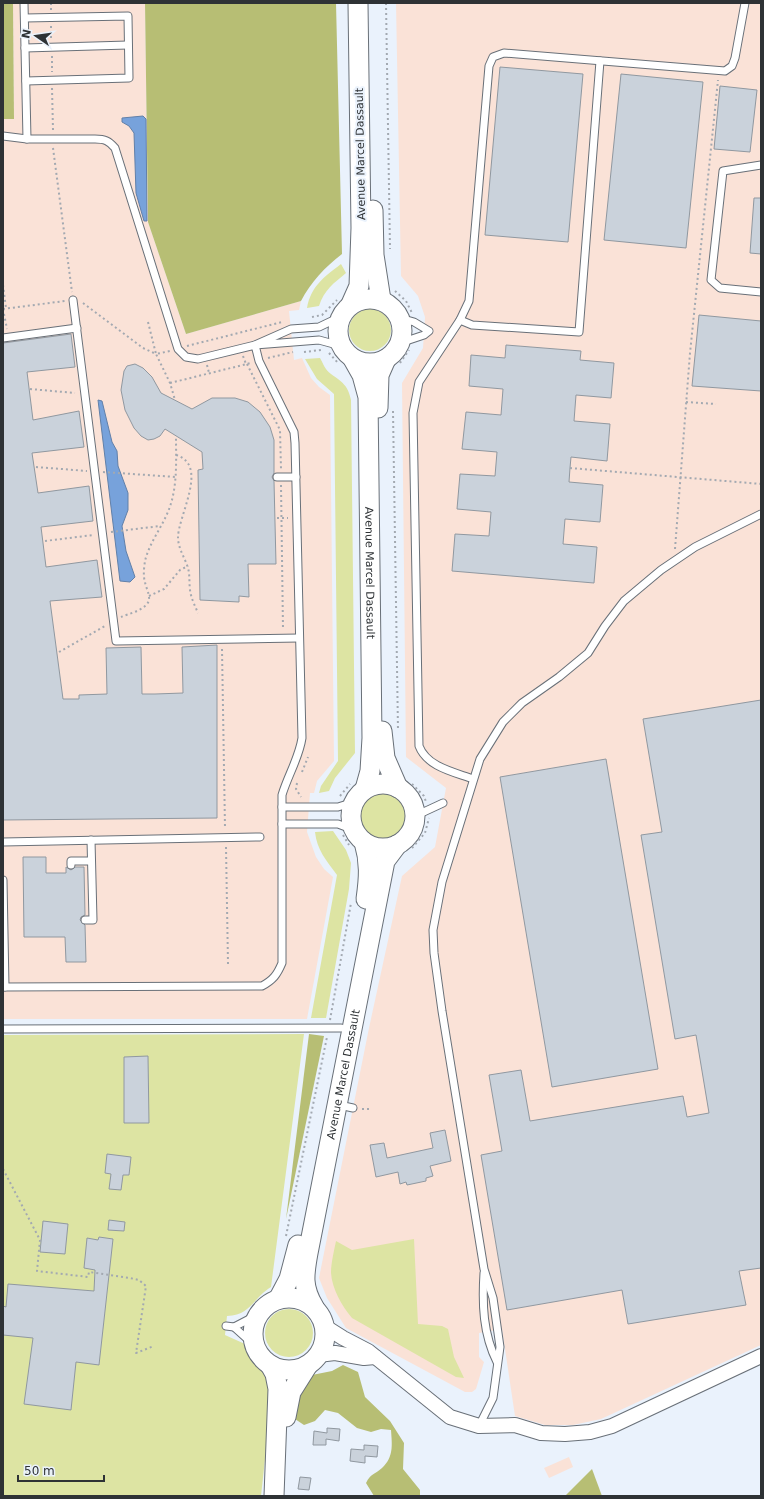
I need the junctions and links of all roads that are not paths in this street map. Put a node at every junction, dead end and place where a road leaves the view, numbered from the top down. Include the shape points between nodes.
1 (24, 3) edge
2 (358, 3) edge
3 (370, 3) edge
4 (745, 3) edge
5 (25, 18) junction
6 (128, 46) junction
7 (25, 48) junction
8 (600, 61) junction
9 (26, 81) junction
10 (3, 136) edge
11 (27, 139) junction
12 (761, 165) edge
13 (761, 292) edge
14 (73, 300) road end
15 (381, 300) junction
16 (343, 306) junction
17 (400, 318) junction
18 (460, 320) junction
19 (77, 328) junction
20 (3, 338) edge
21 (400, 343) junction
22 (255, 345) junction
23 (345, 357) junction
24 (386, 359) junction
25 (279, 477) road end
26 (296, 477) junction
27 (761, 514) edge
28 (299, 638) junction
29 (473, 779) junction
30 (406, 784) junction
31 (359, 796) junction
32 (443, 803) dead end
33 (282, 807) junction
34 (415, 816) junction
35 (282, 824) junction
36 (260, 837) dead end
37 (91, 840) junction
38 (357, 841) junction
39 (3, 842) edge
40 (397, 845) junction
41 (92, 862) junction
42 (71, 865) dead end
43 (3, 880) edge
44 (85, 920) dead end
45 (4, 987) edge
46 (335, 1027) junction
47 (3, 1029) edge
48 (484, 1269) junction
49 (280, 1298) junction
50 (314, 1307) junction
51 (257, 1315) junction
52 (226, 1326) dead end
53 (324, 1326) junction
54 (234, 1327) junction
55 (254, 1346) junction
56 (761, 1356) edge
57 (377, 1357) junction
58 (313, 1360) junction
59 (497, 1362) junction
60 (270, 1365) junction
61 (479, 1426) junction
62 (276, 1475) junction
63 (274, 1496) edge

1 - 5 lane
2 - 16 main road, Avenue Marcel Dassault via 361,235 359,286
3 - 15 main road, Avenue Marcel Dassault via 374,255
4 - 8 lane via 734,62 725,71
5 - 6 lane via 128,16
5 - 7 lane
6 - 7 lane
6 - 9 lane via 129,78
7 - 9 lane
8 - 18 lane via 504,53 493,57 489,66 469,301
8 - 18 lane via 579,332 472,325
9 - 11 lane
10 - 11 lane
11 - 22 lane via 105,139 115,148 178,349 186,357 198,359
12 - 13 lane via 723,171 711,280 720,288
14 - 19 lane
15 - 16 main road via 360,299
15 - 17 main road via 392,307
16 - 22 lane via 319,327 290,329
16 - 23 main road via 338,331
17 - 21 main road
17 - 21 lane via 414,322 429,331
18 - 29 lane via 419,382 413,413 419,746 422,755 434,764
19 - 20 lane
19 - 28 lane via 116,641
21 - 24 main road
22 - 23 lane via 318,340
22 - 26 lane via 259,361 294,432
23 - 24 main road via 364,363
23 - 31 main road, Avenue Marcel Dassault via 362,375 368,397 372,738 370,771
24 - 30 main road, Avenue Marcel Dassault via 379,375 378,399 382,744 384,758
25 - 26 lane
26 - 28 lane
27 - 29 lane via 695,547 660,570 624,602 588,653 522,703 502,722 480,759
28 - 33 lane via 302,738 300,749 286,780
29 - 48 lane via 442,882 433,930 442,1011
30 - 31 main road via 381,784
30 - 34 main road
31 - 33 lane via 336,807
31 - 38 main road via 351,811
32 - 34 lane
33 - 35 lane
34 - 40 main road via 410,833
35 - 38 lane via 336,824
35 - 45 lane via 282,963 272,981 262,986
36 - 37 lane
37 - 39 lane
37 - 41 lane
38 - 40 main road via 380,848
38 - 46 main road, Avenue Marcel Dassault via 369,859 369,877
40 - 50 main road, Avenue Marcel Dassault via 385,861 345,1107 304,1272 306,1294
41 - 42 lane via 71,861
41 - 44 lane via 88,899 93,920
43 - 45 lane
46 - 47 lane
46 - 49 main road, Avenue Marcel Dassault via 299,1240 289,1279
48 - 59 lane via 493,1298 500,1347
48 - 59 lane via 482,1302 489,1346
49 - 50 main road via 298,1298
49 - 51 main road via 271,1302
50 - 53 main road
51 - 54 lane
51 - 55 main road via 252,1330
52 - 54 lane
53 - 57 street
53 - 58 main road via 325,1336
54 - 55 lane
55 - 60 main road
56 - 61 street via 612,1426 590,1432 541,1433 515,1425
57 - 58 street via 364,1358 335,1353
57 - 61 street via 450,1417
58 - 60 main road via 289,1370
58 - 62 main road via 295,1384 289,1397
59 - 61 lane via 492,1398
60 - 62 main road via 278,1389 274,1461
62 - 63 main road

